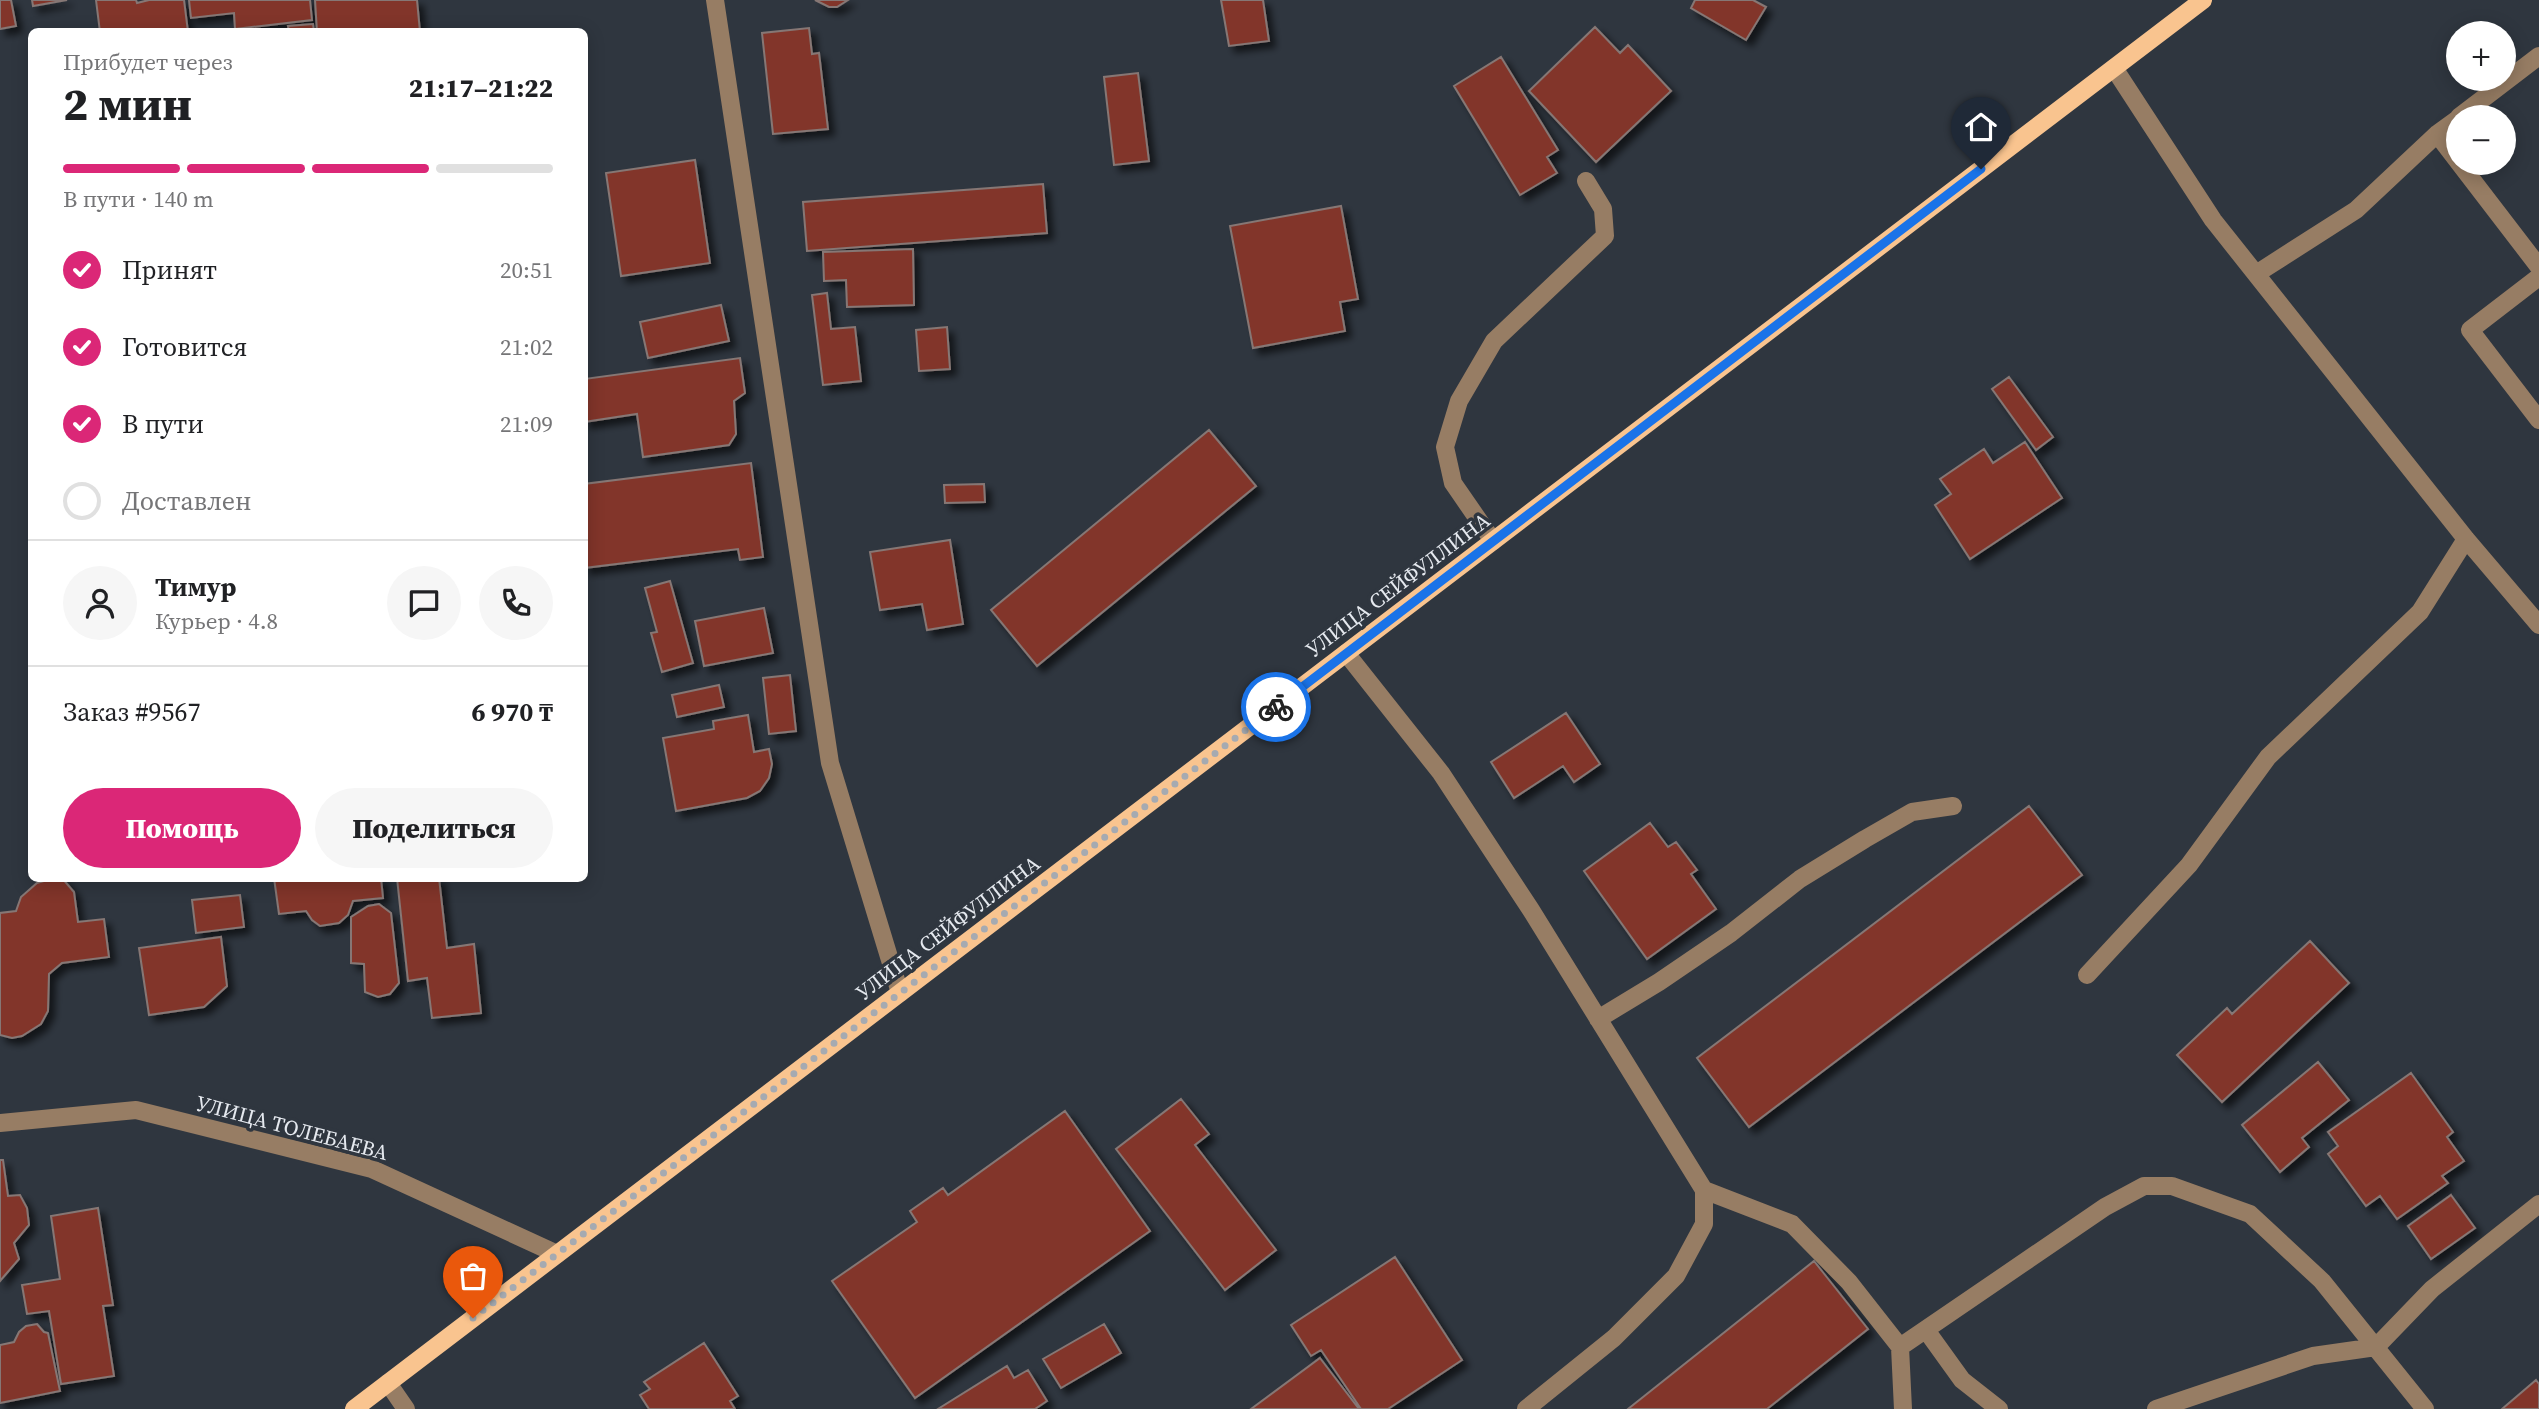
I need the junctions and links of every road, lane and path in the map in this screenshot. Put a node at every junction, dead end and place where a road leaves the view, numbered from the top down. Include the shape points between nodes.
1 (715, 0) edge
2 (2203, 0) edge
3 (2539, 56) edge
4 (2114, 68) junction
5 (2475, 105) edge
6 (2446, 127) edge
7 (2437, 134) junction
8 (1586, 181) dead end
9 (2539, 267) edge
10 (2256, 274) junction
11 (2539, 277) edge
12 (2539, 420) edge
13 (2466, 539) junction
14 (1493, 541) junction
15 (2539, 625) edge
16 (1346, 653) junction
17 (1953, 806) dead end
18 (2087, 975) dead end
19 (900, 993) junction
20 (1598, 1019) junction
21 (0, 1123) edge
22 (1704, 1190) junction
23 (2539, 1204) edge
24 (557, 1254) junction
25 (1926, 1330) junction
26 (1900, 1347) junction
27 (2376, 1348) junction
28 (388, 1383) junction
29 (354, 1409) edge
30 (406, 1409) edge
31 (1526, 1409) edge
32 (1903, 1409) edge
33 (2000, 1409) edge
34 (2156, 1409) edge
35 (2425, 1409) edge

1 - 19 street via 830,763
2 - 4 main road, УЛИЦА СЕЙФУЛЛИНА
3 - 5 street
4 - 10 street via 2213,220
4 - 14 main road, УЛИЦА СЕЙФУЛЛИНА
6 - 7 street
7 - 9 street
7 - 10 street via 2356,210
8 - 14 street via 1602,209 1605,236 1494,341 1459,401 1445,447 1453,482
10 - 13 street
11 - 12 street via 2470,330
13 - 15 street
13 - 18 street via 2420,612 2268,757 2189,865
14 - 16 main road, УЛИЦА СЕЙФУЛЛИНА
16 - 19 main road, УЛИЦА СЕЙФУЛЛИНА
16 - 20 street via 1441,773
17 - 20 street via 1912,812 1865,839
19 - 24 main road, УЛИЦА СЕЙФУЛЛИНА
20 - 22 street
21 - 24 street, УЛИЦА ТОЛЕБАЕВА via 136,1110 372,1169
22 - 26 street via 1792,1224 1849,1282
22 - 31 street via 1704,1224 1676,1276 1614,1338
23 - 27 street via 2432,1289
24 - 28 main road, УЛИЦА СЕЙФУЛЛИНА
25 - 26 street
25 - 27 street via 2105,1207 2144,1186 2172,1186 2250,1214 2322,1281
25 - 33 street via 1962,1380
26 - 32 street
27 - 34 street via 2313,1356
27 - 35 street
28 - 29 main road, УЛИЦА СЕЙФУЛЛИНА
28 - 30 street

